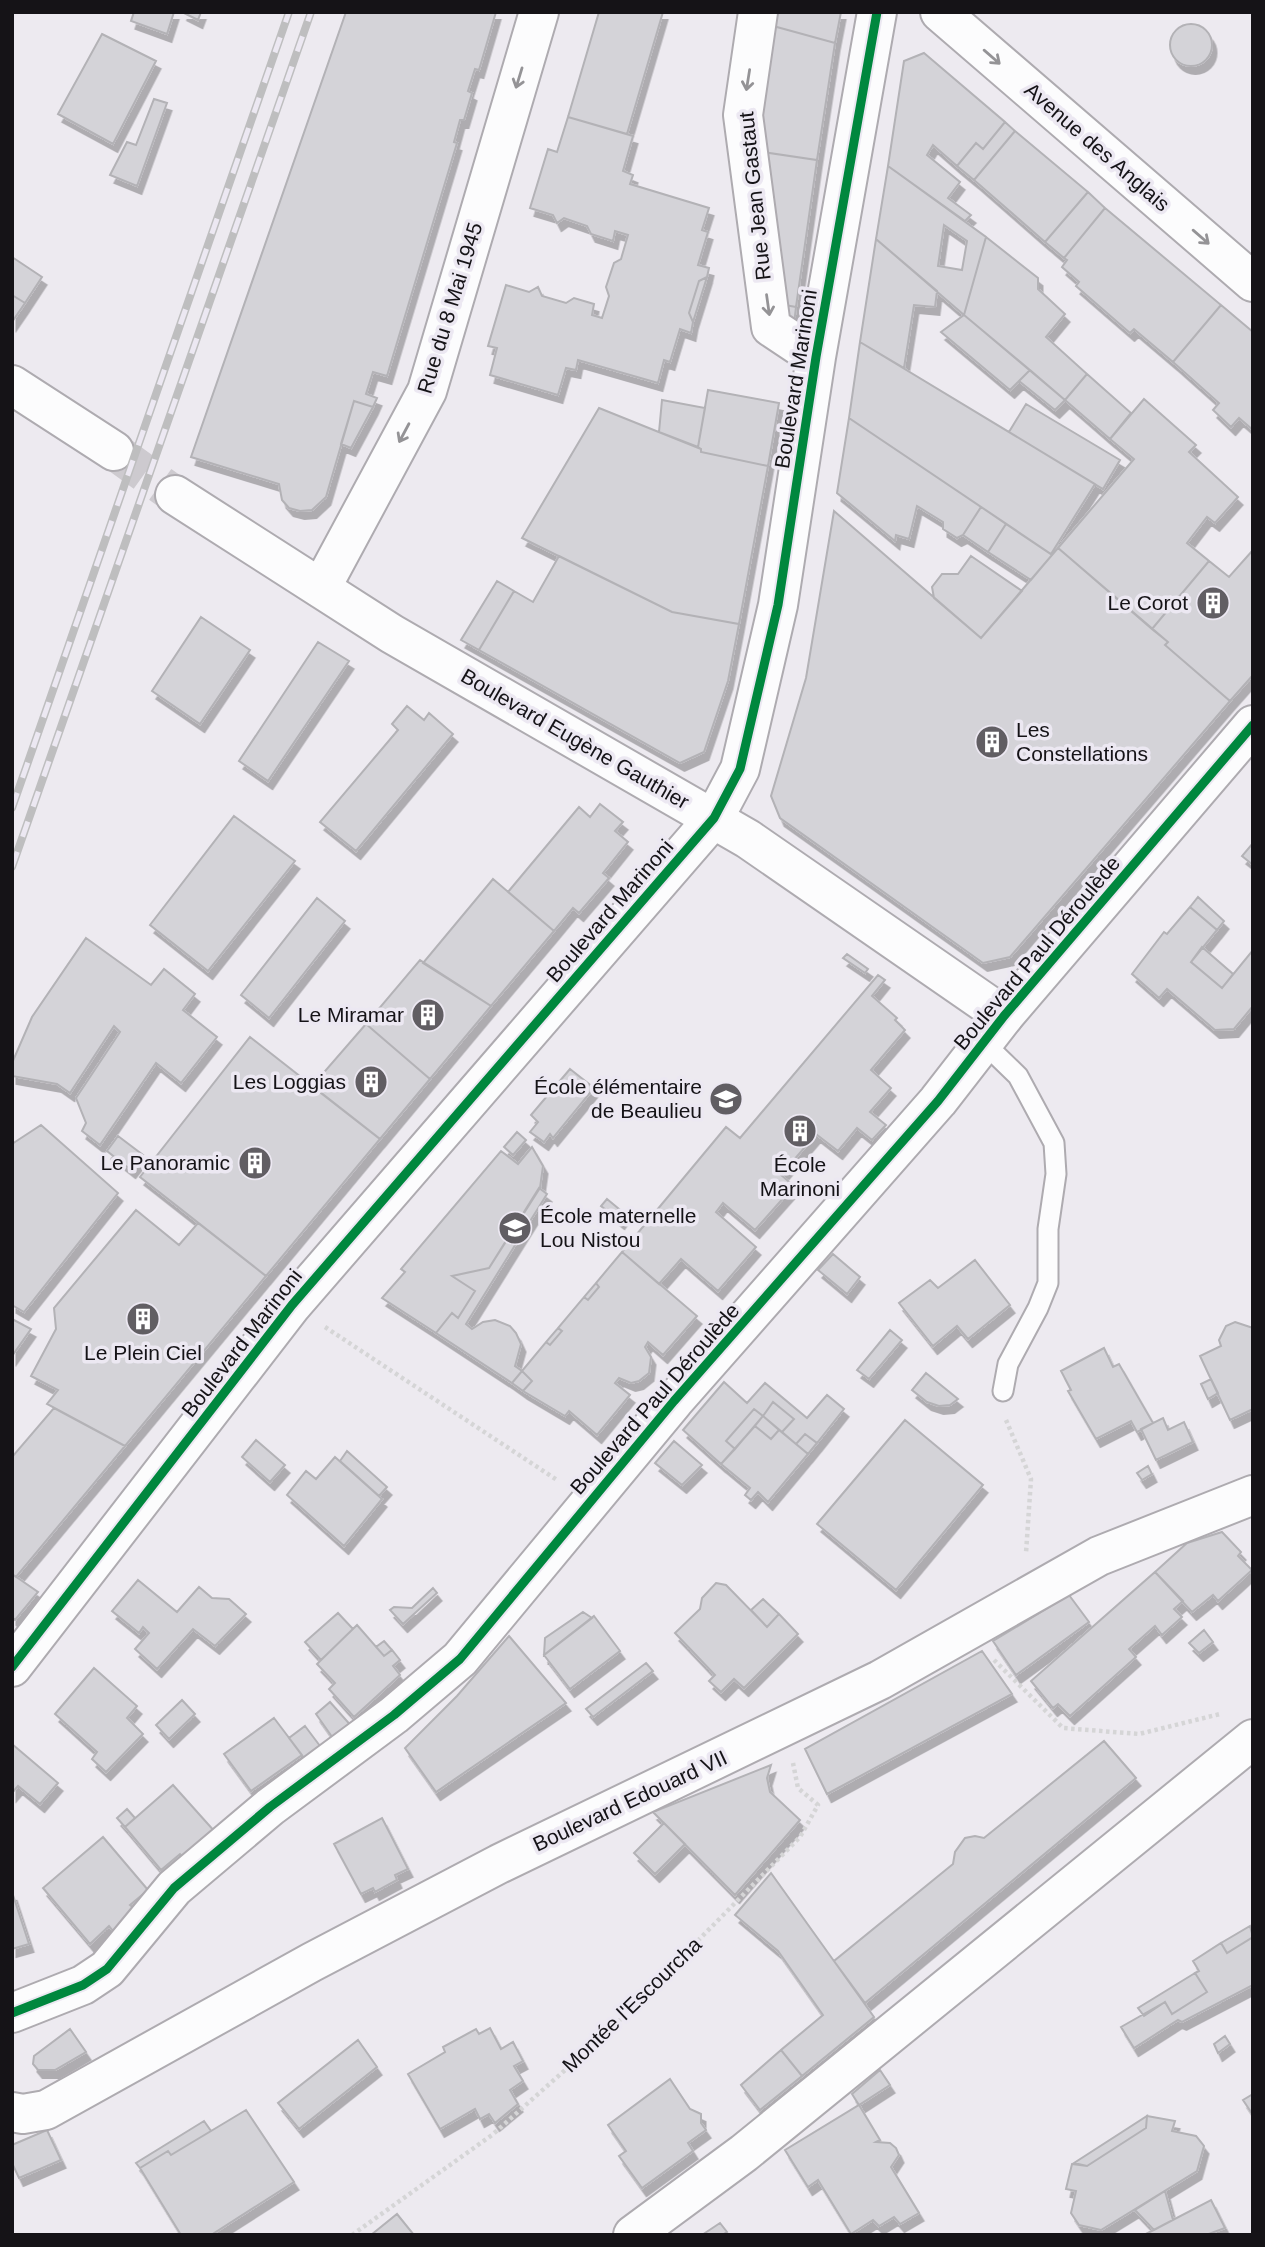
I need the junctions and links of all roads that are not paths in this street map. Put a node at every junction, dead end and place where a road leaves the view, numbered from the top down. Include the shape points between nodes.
1 (539, 12) edge
2 (758, 12) edge
3 (877, 12) edge
4 (940, 12) edge
5 (1253, 282) edge
6 (816, 357) junction
7 (12, 385) edge
8 (114, 450) tunnel mouth
9 (175, 495) tunnel mouth
10 (321, 588) junction
11 (1253, 725) edge
12 (714, 818) junction
13 (994, 1030) junction
14 (1003, 1391) road end
15 (1253, 1495) edge
16 (12, 1667) edge
17 (1242, 1725) edge
18 (12, 2013) edge
19 (12, 2112) edge
20 (633, 2235) edge

1 -> 10 street, Rue du 8 Mai 1945 via 427,391
2 -> 6 street, Rue Jean Gastaut via 743,115 771,327
3 - 6 street, Boulevard Marinoni
4 -> 5 street, Avenue des Anglais
6 - 12 street, Boulevard Marinoni via 778,605 740,769
7 - 8 street
9 - 10 street, Boulevard Eugène Gauthier
10 - 12 street, Boulevard Eugène Gauthier via 392,635
11 - 13 street, Boulevard Paul Déroulède
12 - 13 street, Boulevard Eugène Gauthier
12 - 16 street, Boulevard Marinoni via 292,1305
13 - 14 lane via 1054,1143 1056,1174 1048,1229 1048,1283 1008,1364
13 - 18 street, Boulevard Paul Déroulède via 938,1101 590,1500 460,1659 174,1888 107,1969 83,1986
15 - 19 street, Boulevard Edouard VII via 1099,1556 880,1680 499,1864 300,1968 46,2110
17 - 20 street via 744,2153

